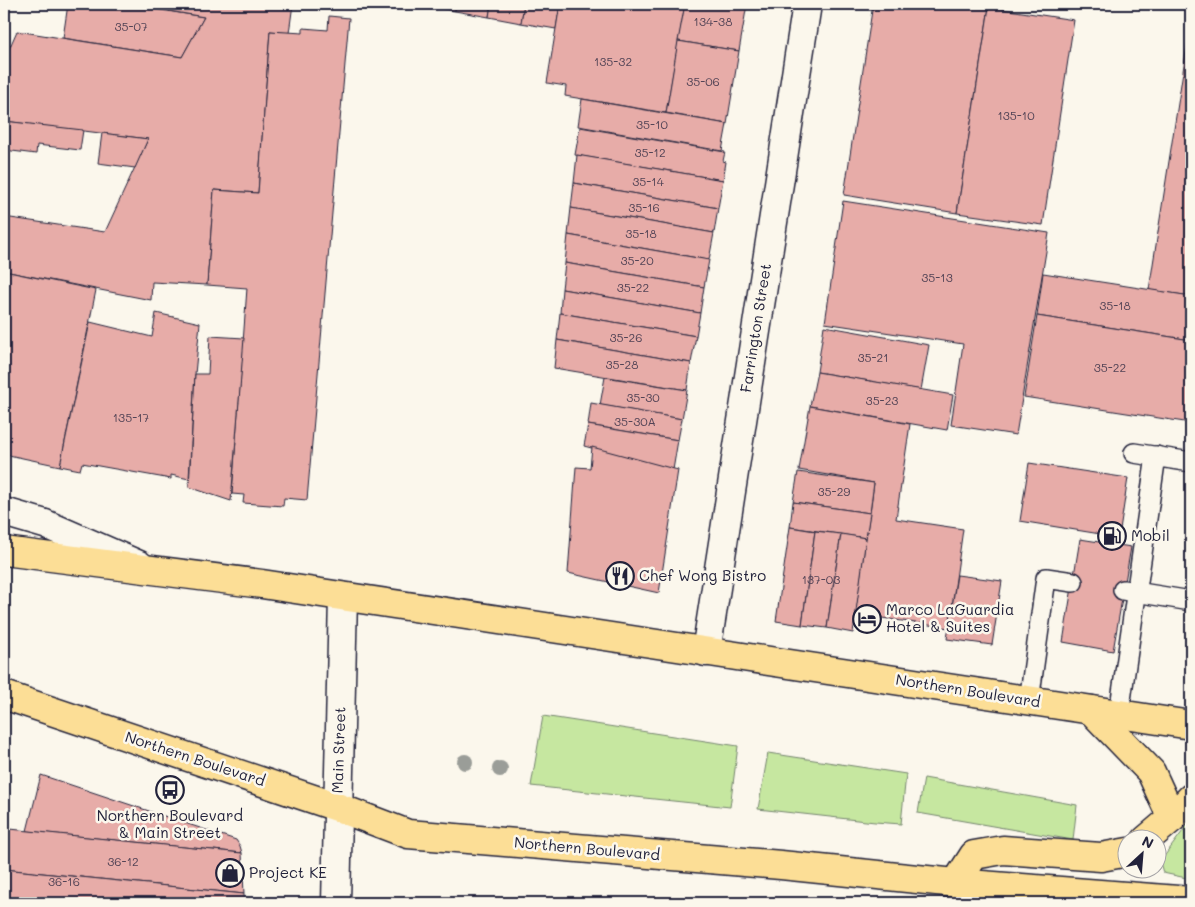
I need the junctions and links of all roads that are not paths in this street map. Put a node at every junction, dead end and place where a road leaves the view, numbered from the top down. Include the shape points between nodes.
1 (807, 4) edge
2 (1134, 453) dead end
3 (1156, 456) junction
4 (1191, 462) edge
5 (4, 512) edge
6 (4, 550) edge
7 (152, 571) junction
8 (1073, 582) dead end
9 (1130, 592) junction
10 (343, 597) junction
11 (1191, 602) edge
12 (706, 652) junction
13 (4, 695) edge
14 (1029, 701) junction
15 (1091, 710) junction
16 (1119, 714) junction
17 (1191, 725) edge
18 (1191, 798) edge
19 (337, 807) junction
20 (1172, 818) junction
21 (1158, 830) edge
22 (1118, 854) edge
23 (956, 883) junction
24 (1191, 901) edge
25 (336, 903) edge

1 - 12 street, Farrington Street
2 - 3 lane
3 - 4 lane
3 - 9 lane
5 - 7 street, Northern Boulevard via 45,524
6 - 7 main road, Northern Boulevard
7 - 10 main road, Northern Boulevard
8 - 14 lane via 1046,578
9 - 11 lane
9 - 16 lane
10 - 12 main road, Northern Boulevard
10 - 19 street, Main Street
12 - 14 main road, Northern Boulevard
13 - 19 main road, Northern Boulevard
14 - 15 main road, Northern Boulevard
15 - 16 main road, Northern Boulevard
15 - 20 main road via 1151,772
16 - 17 main road, Northern Boulevard
18 - 20 main road
19 - 23 main road, Northern Boulevard via 408,834
19 - 25 street, Main Street
20 - 21 main road
22 - 23 main road via 1101,857 1003,850 974,855
23 - 24 main road, Northern Boulevard

